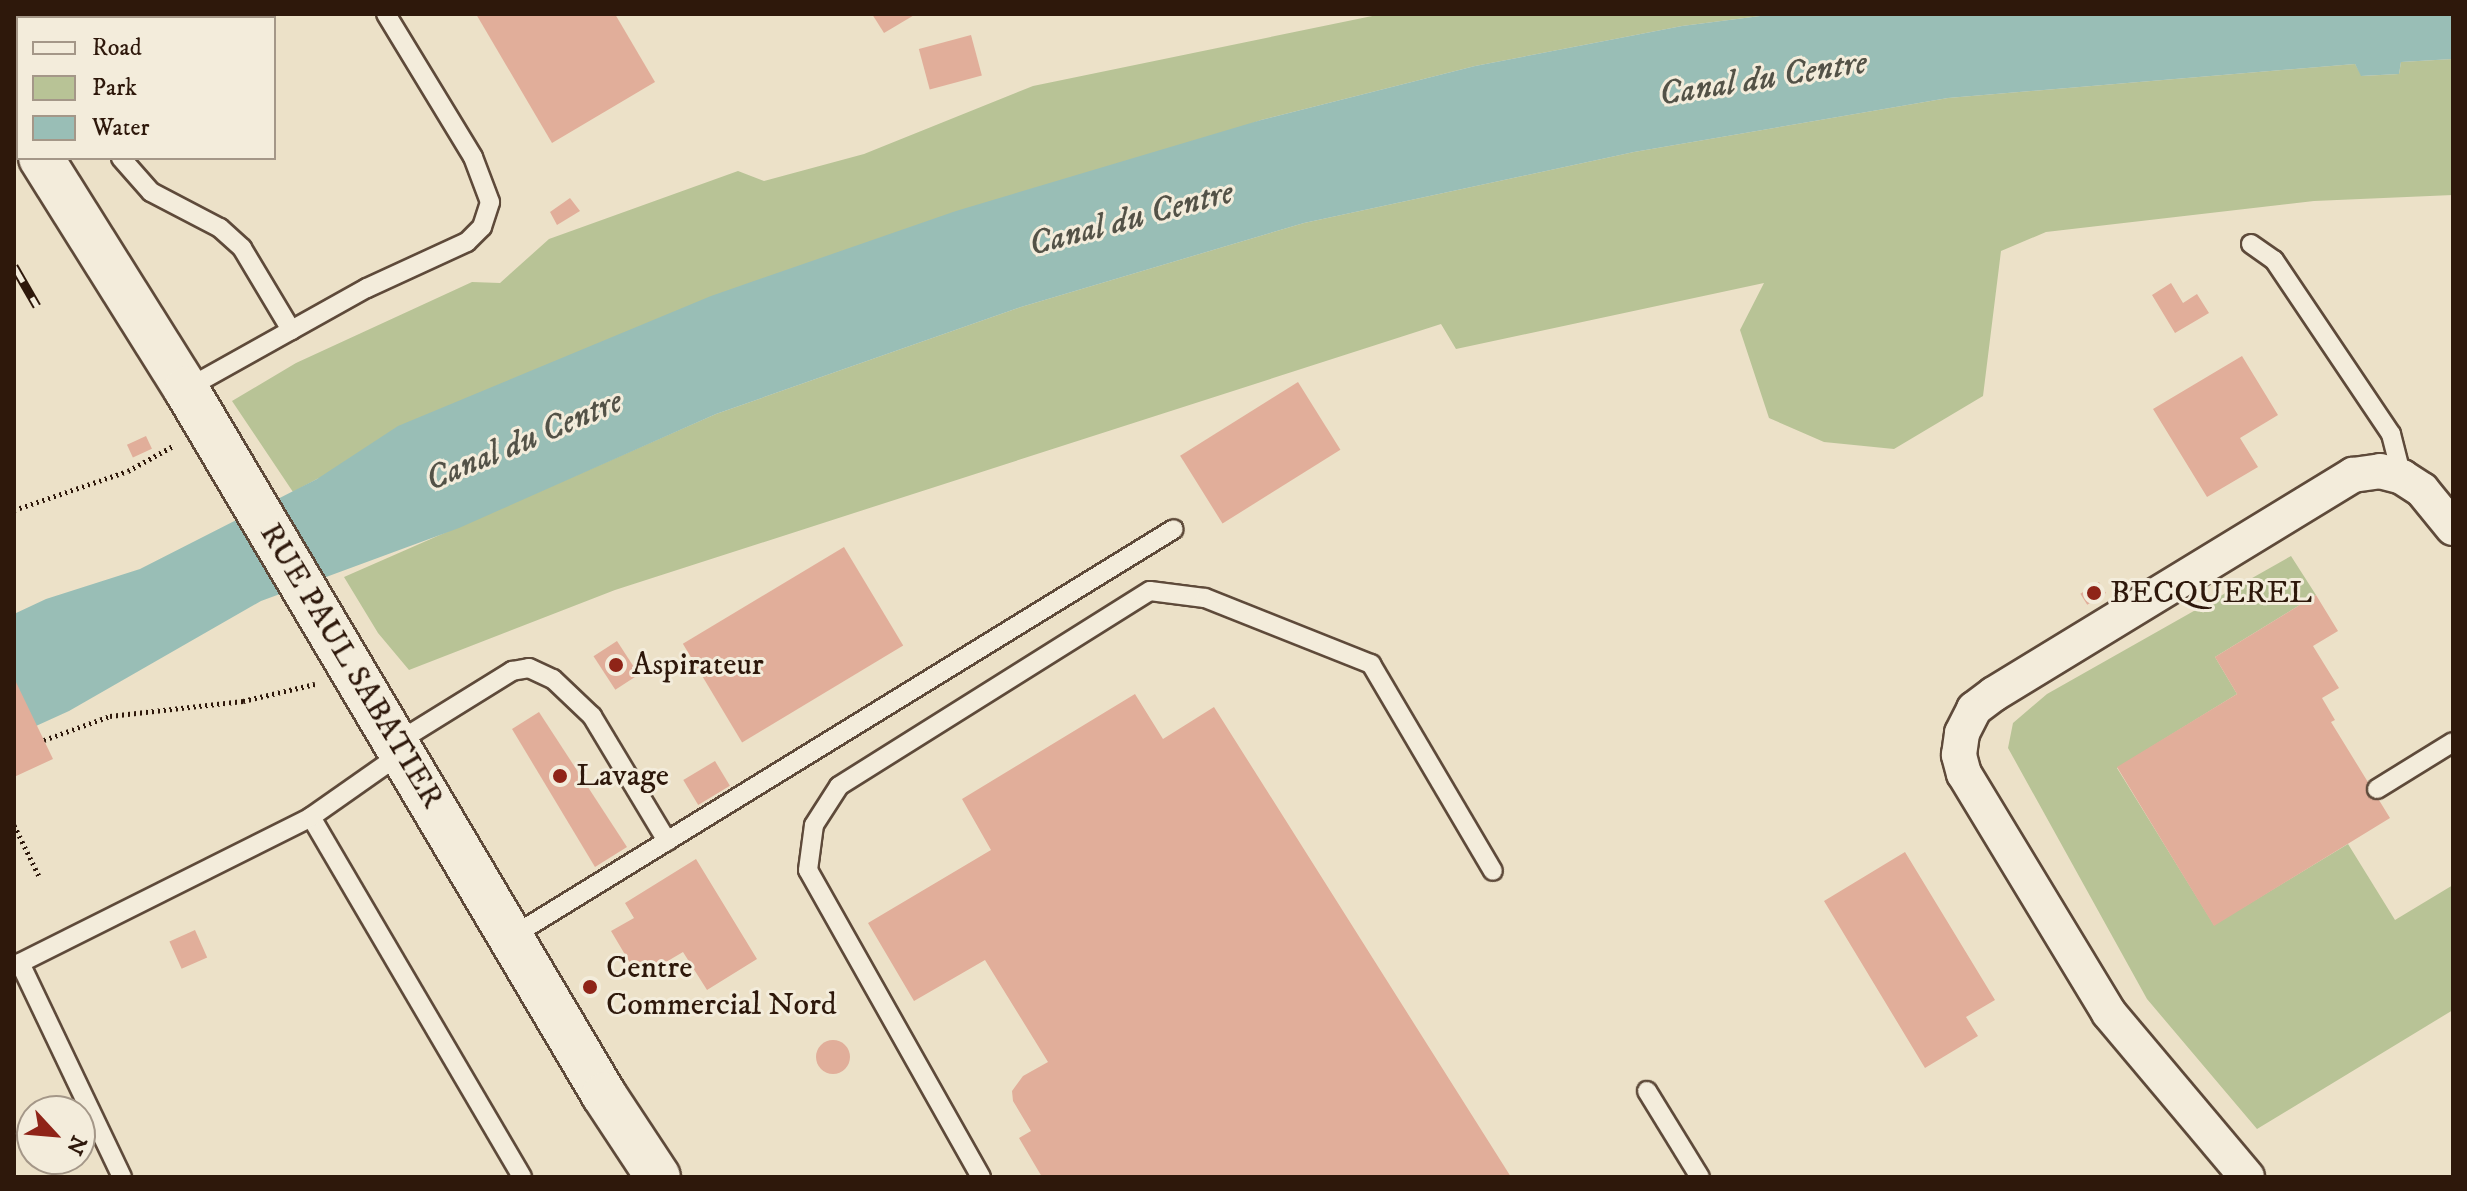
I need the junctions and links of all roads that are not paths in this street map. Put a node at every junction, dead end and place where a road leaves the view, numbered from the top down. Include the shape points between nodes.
1 (386, 14) edge
2 (42, 160) edge
3 (123, 160) edge
4 (2251, 244) dead end
5 (291, 330) junction
6 (186, 389) junction
7 (2402, 477) junction
8 (2453, 528) edge
9 (1174, 529) dead end
10 (2453, 742) edge
11 (399, 748) junction
12 (2377, 789) dead end
13 (311, 817) junction
14 (667, 841) junction
15 (1493, 871) dead end
16 (511, 937) junction
17 (1647, 1091) dead end
18 (122, 1177) edge
19 (522, 1177) edge
20 (658, 1177) edge
21 (981, 1177) edge
22 (1700, 1177) edge
23 (2247, 1177) edge

1 - 5 lane via 473,157 490,202 482,227 467,242
2 - 6 main road, RUE PAUL SABATIER
3 - 5 lane via 151,192 220,228 242,248
4 - 7 lane via 2274,260 2391,434
5 - 6 lane
6 - 11 main road, RUE PAUL SABATIER
7 - 8 street via 2422,490
7 - 23 street via 2380,471 2353,475 1994,694 1974,709 1962,733 1959,755 1964,774 2109,1013
9 - 14 lane
10 - 12 lane
11 - 13 lane
11 - 14 lane via 512,671 529,668 553,679 592,716
11 - 16 main road, RUE PAUL SABATIER
13 - 18 lane via 20,963
13 - 19 lane
14 - 16 lane
15 - 21 lane via 1371,664 1205,598 1150,591 839,786 814,825 808,870
16 - 20 main road, RUE PAUL SABATIER
17 - 22 lane

